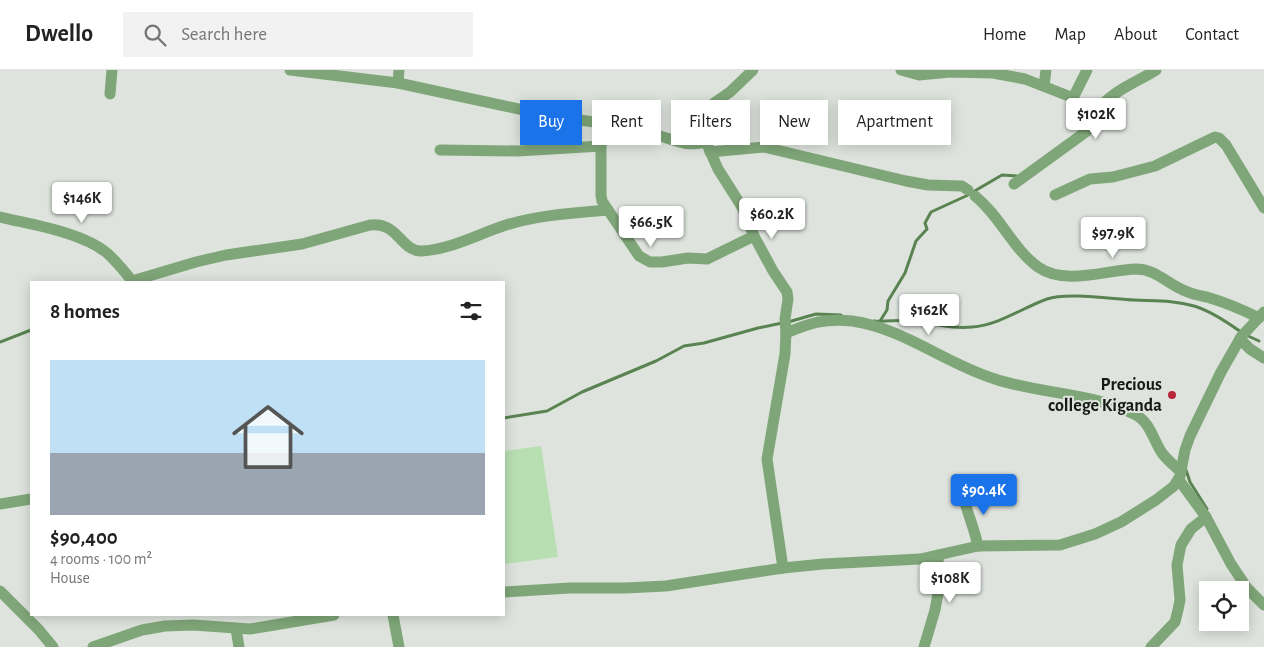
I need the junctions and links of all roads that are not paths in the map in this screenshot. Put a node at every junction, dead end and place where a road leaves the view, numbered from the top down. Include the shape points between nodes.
1 (112, 70) edge
2 (290, 70) edge
3 (399, 70) edge
4 (753, 70) edge
5 (902, 70) edge
6 (1046, 70) edge
7 (1087, 70) edge
8 (1156, 70) edge
9 (398, 83) junction
10 (1044, 86) junction
11 (110, 94) dead end
12 (592, 122) edge
13 (661, 137) edge
14 (601, 146) joint
15 (708, 147) junction
16 (440, 150) dead end
17 (1014, 184) dead end
18 (1055, 195) dead end
19 (1264, 208) edge
20 (608, 210) junction
21 (0, 218) edge
22 (754, 236) junction
23 (132, 281) edge
24 (136, 281) edge
25 (1262, 315) edge
26 (785, 327) junction
27 (1240, 338) junction
28 (1264, 358) edge
29 (1180, 476) junction
30 (962, 491) dead end
31 (30, 498) edge
32 (0, 504) edge
33 (1206, 517) junction
34 (978, 546) junction
35 (938, 555) junction
36 (783, 568) junction
37 (0, 591) edge
38 (505, 592) edge
39 (1264, 605) edge
40 (222, 616) edge
41 (328, 616) edge
42 (393, 616) edge
43 (223, 627) junction
44 (236, 629) junction
45 (53, 647) edge
46 (93, 647) edge
47 (239, 647) edge
48 (399, 647) edge
49 (924, 647) edge
50 (1151, 647) edge

1 - 11 street
2 - 9 street
3 - 9 street
4 - 15 street via 704,110 701,116
5 - 10 street via 919,75 993,73
6 - 10 street
7 - 10 street via 1074,96
8 - 17 street via 1122,88 1098,109 1087,131
9 - 12 street
13 - 15 street via 685,145
14 - 16 street via 518,151
14 - 20 street via 601,195
15 - 22 street via 742,207
15 - 25 street via 764,147 906,181 962,186 988,206 1039,268 1058,275 1092,275 1137,269 1160,275 1185,292
18 - 19 street via 1090,179 1113,177 1155,166 1215,137 1226,145
20 - 22 street via 639,256 650,262 707,259
20 - 24 street via 541,216 446,247 420,251 412,248 388,226 370,225 302,244 196,262
21 - 23 street via 77,236 106,253
22 - 26 street via 787,292
25 - 27 street
26 - 29 street via 820,321 863,324 883,329 973,371 1010,384 1111,405 1144,421
26 - 36 street via 785,354 767,459
27 - 28 street
27 - 29 street via 1197,418 1185,450
29 - 33 street
29 - 34 street via 1174,486 1121,522 1078,540 1060,545
30 - 34 street
31 - 32 street
33 - 39 street via 1236,572
33 - 50 street via 1191,529 1181,545 1177,565 1180,600 1175,622
34 - 35 street
35 - 36 street via 898,561
35 - 49 street via 939,588
36 - 38 street via 666,586
37 - 45 street
40 - 43 street
41 - 44 street
42 - 48 street
43 - 44 street
43 - 46 street via 193,625 142,630
44 - 47 street

